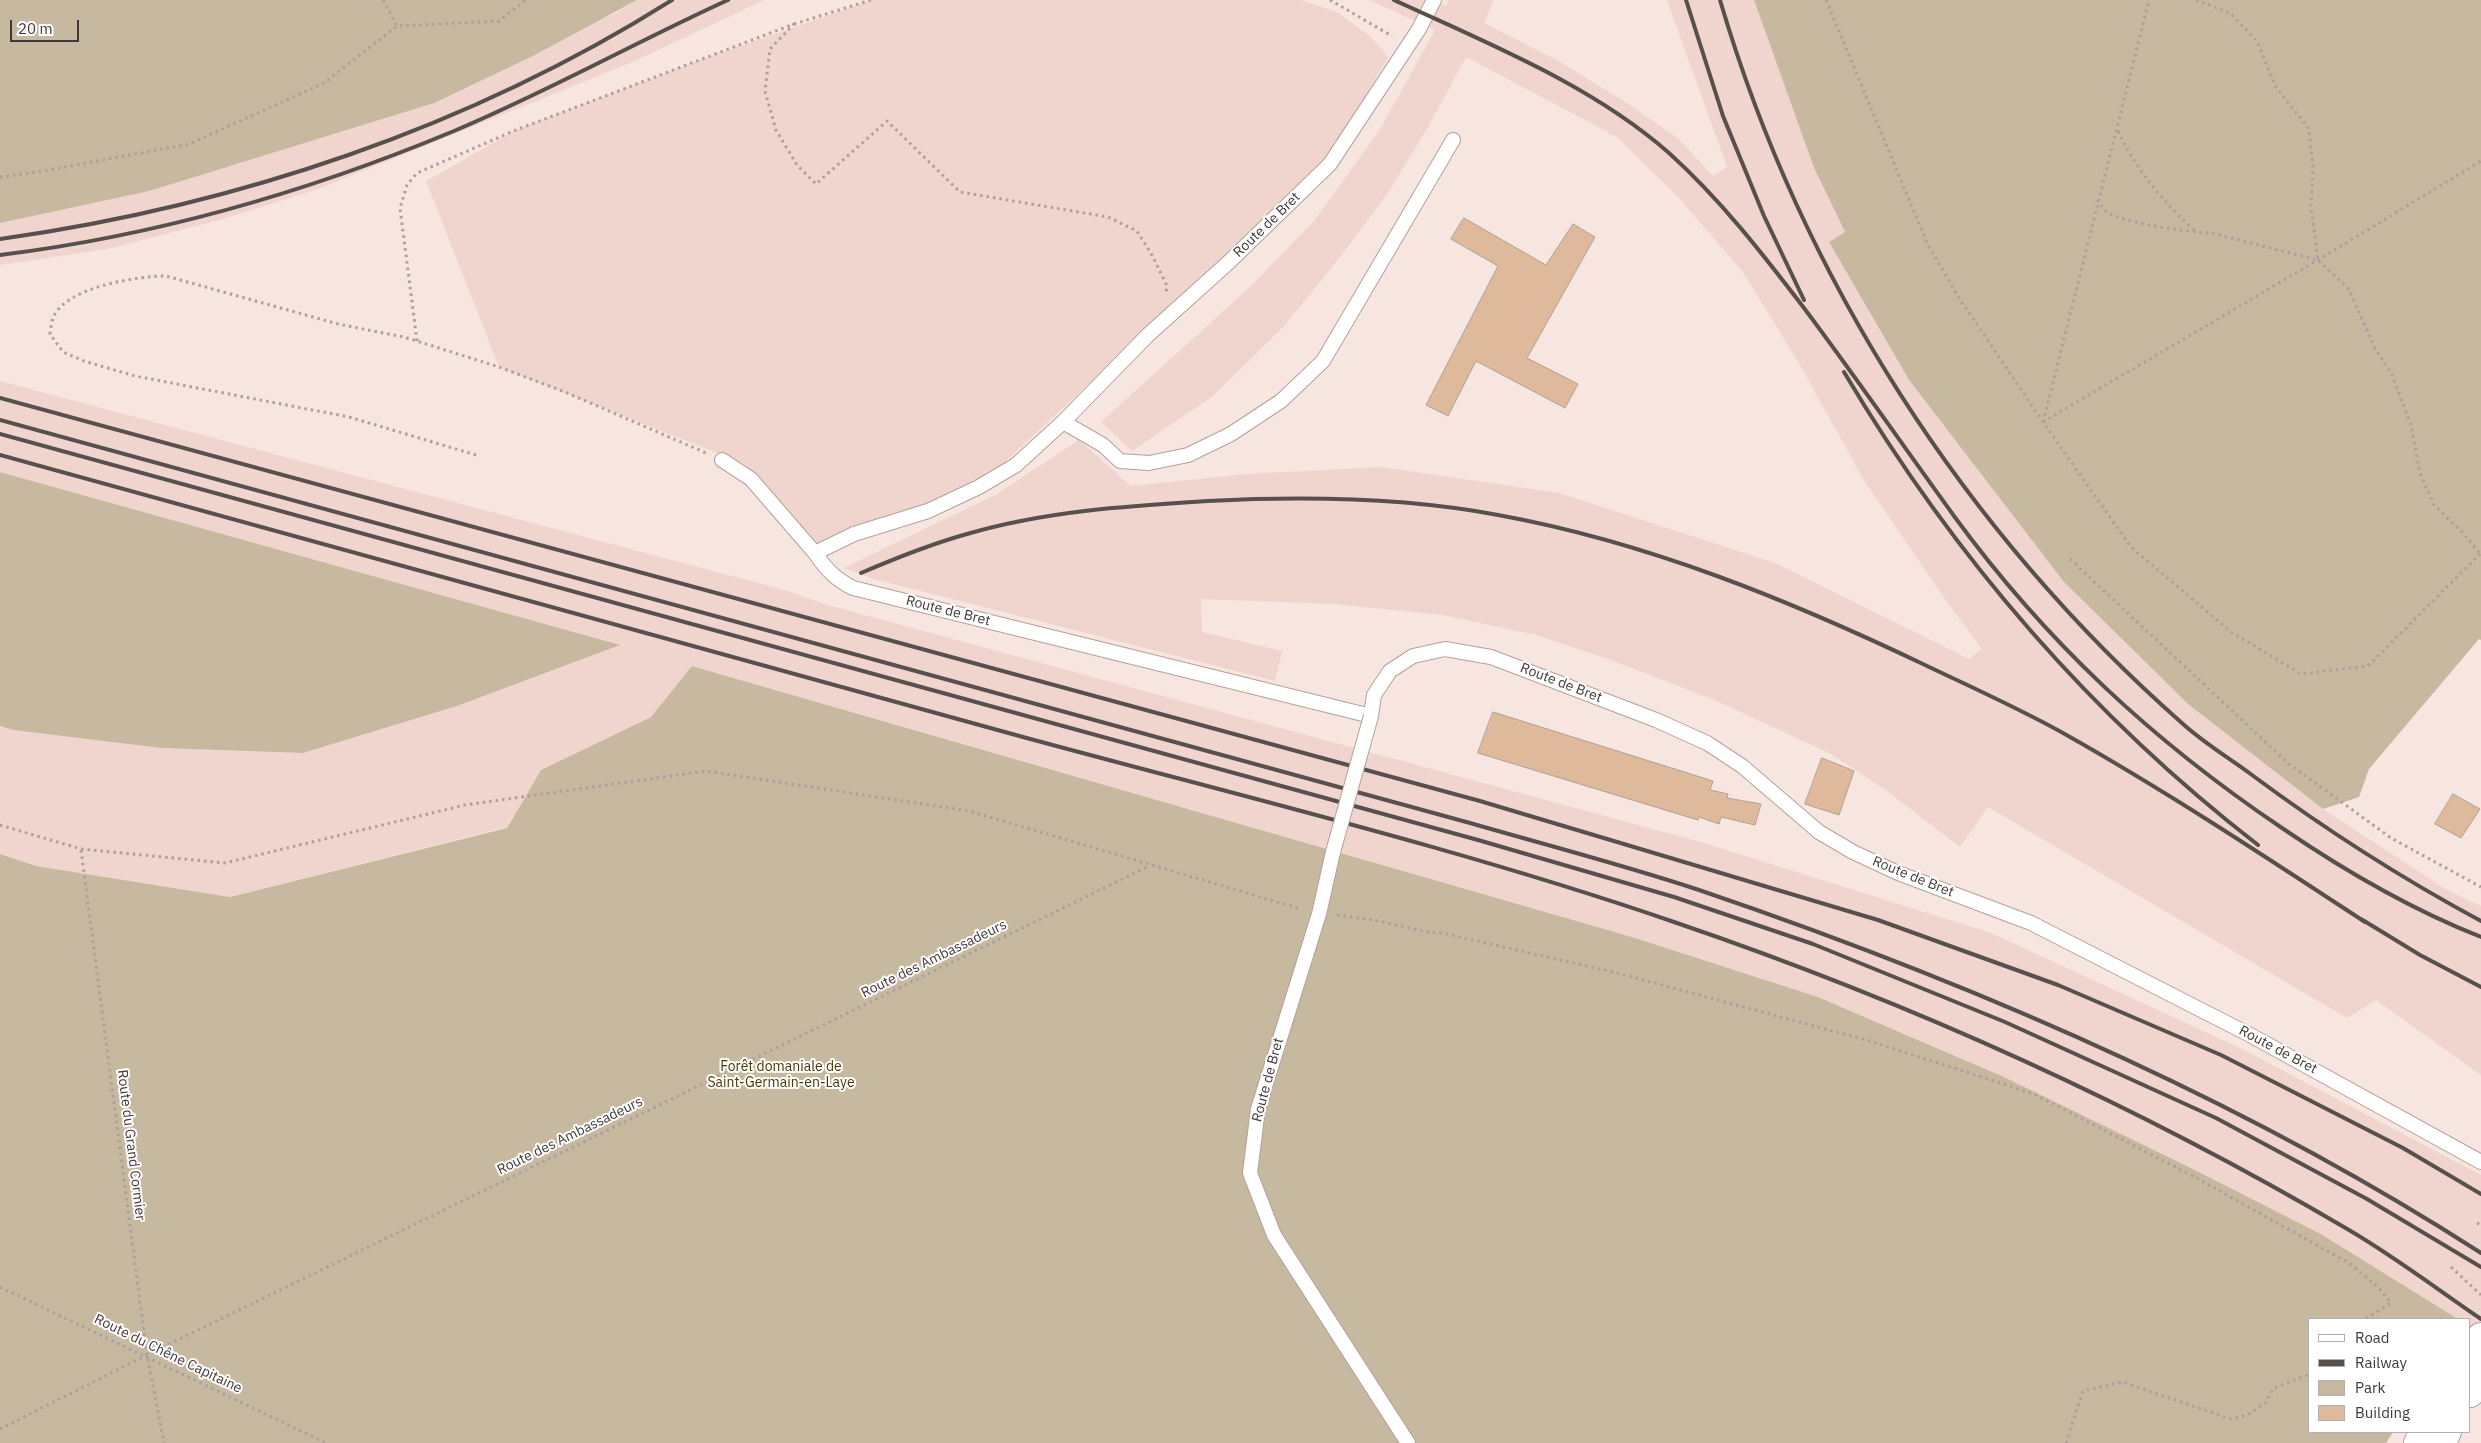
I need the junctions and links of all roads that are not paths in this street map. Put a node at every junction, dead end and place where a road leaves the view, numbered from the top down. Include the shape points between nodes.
1 (1434, 0) edge
2 (1453, 140) dead end
3 (1063, 422) junction
4 (722, 460) road end
5 (815, 553) junction
6 (1371, 716) junction
7 (2481, 1162) edge
8 (2481, 1337) edge
9 (2471, 1354) edge
10 (2481, 1374) edge
11 (2471, 1392) edge
12 (1408, 1443) edge

1 - 3 lane, Route de Bret via 1420,29 1330,164 1148,335
2 - 3 lane via 1323,361 1281,401 1231,434 1188,455 1149,464 1120,461 1103,445
3 - 5 lane, Route de Bret via 1016,465 979,487 928,510 854,534
4 - 5 lane via 751,479
5 - 6 lane, Route de Bret via 827,570 853,588
6 - 7 lane, Route de Bret via 1374,695 1390,670 1413,656 1445,649 1491,657 1647,716 1707,743 1735,762 1819,832 1853,852 1898,873 2031,923 2252,1036
6 - 12 lane, Route de Bret, bridge via 1319,914 1258,1109 1250,1173 1274,1235
8 - 9 main road
10 - 11 main road

